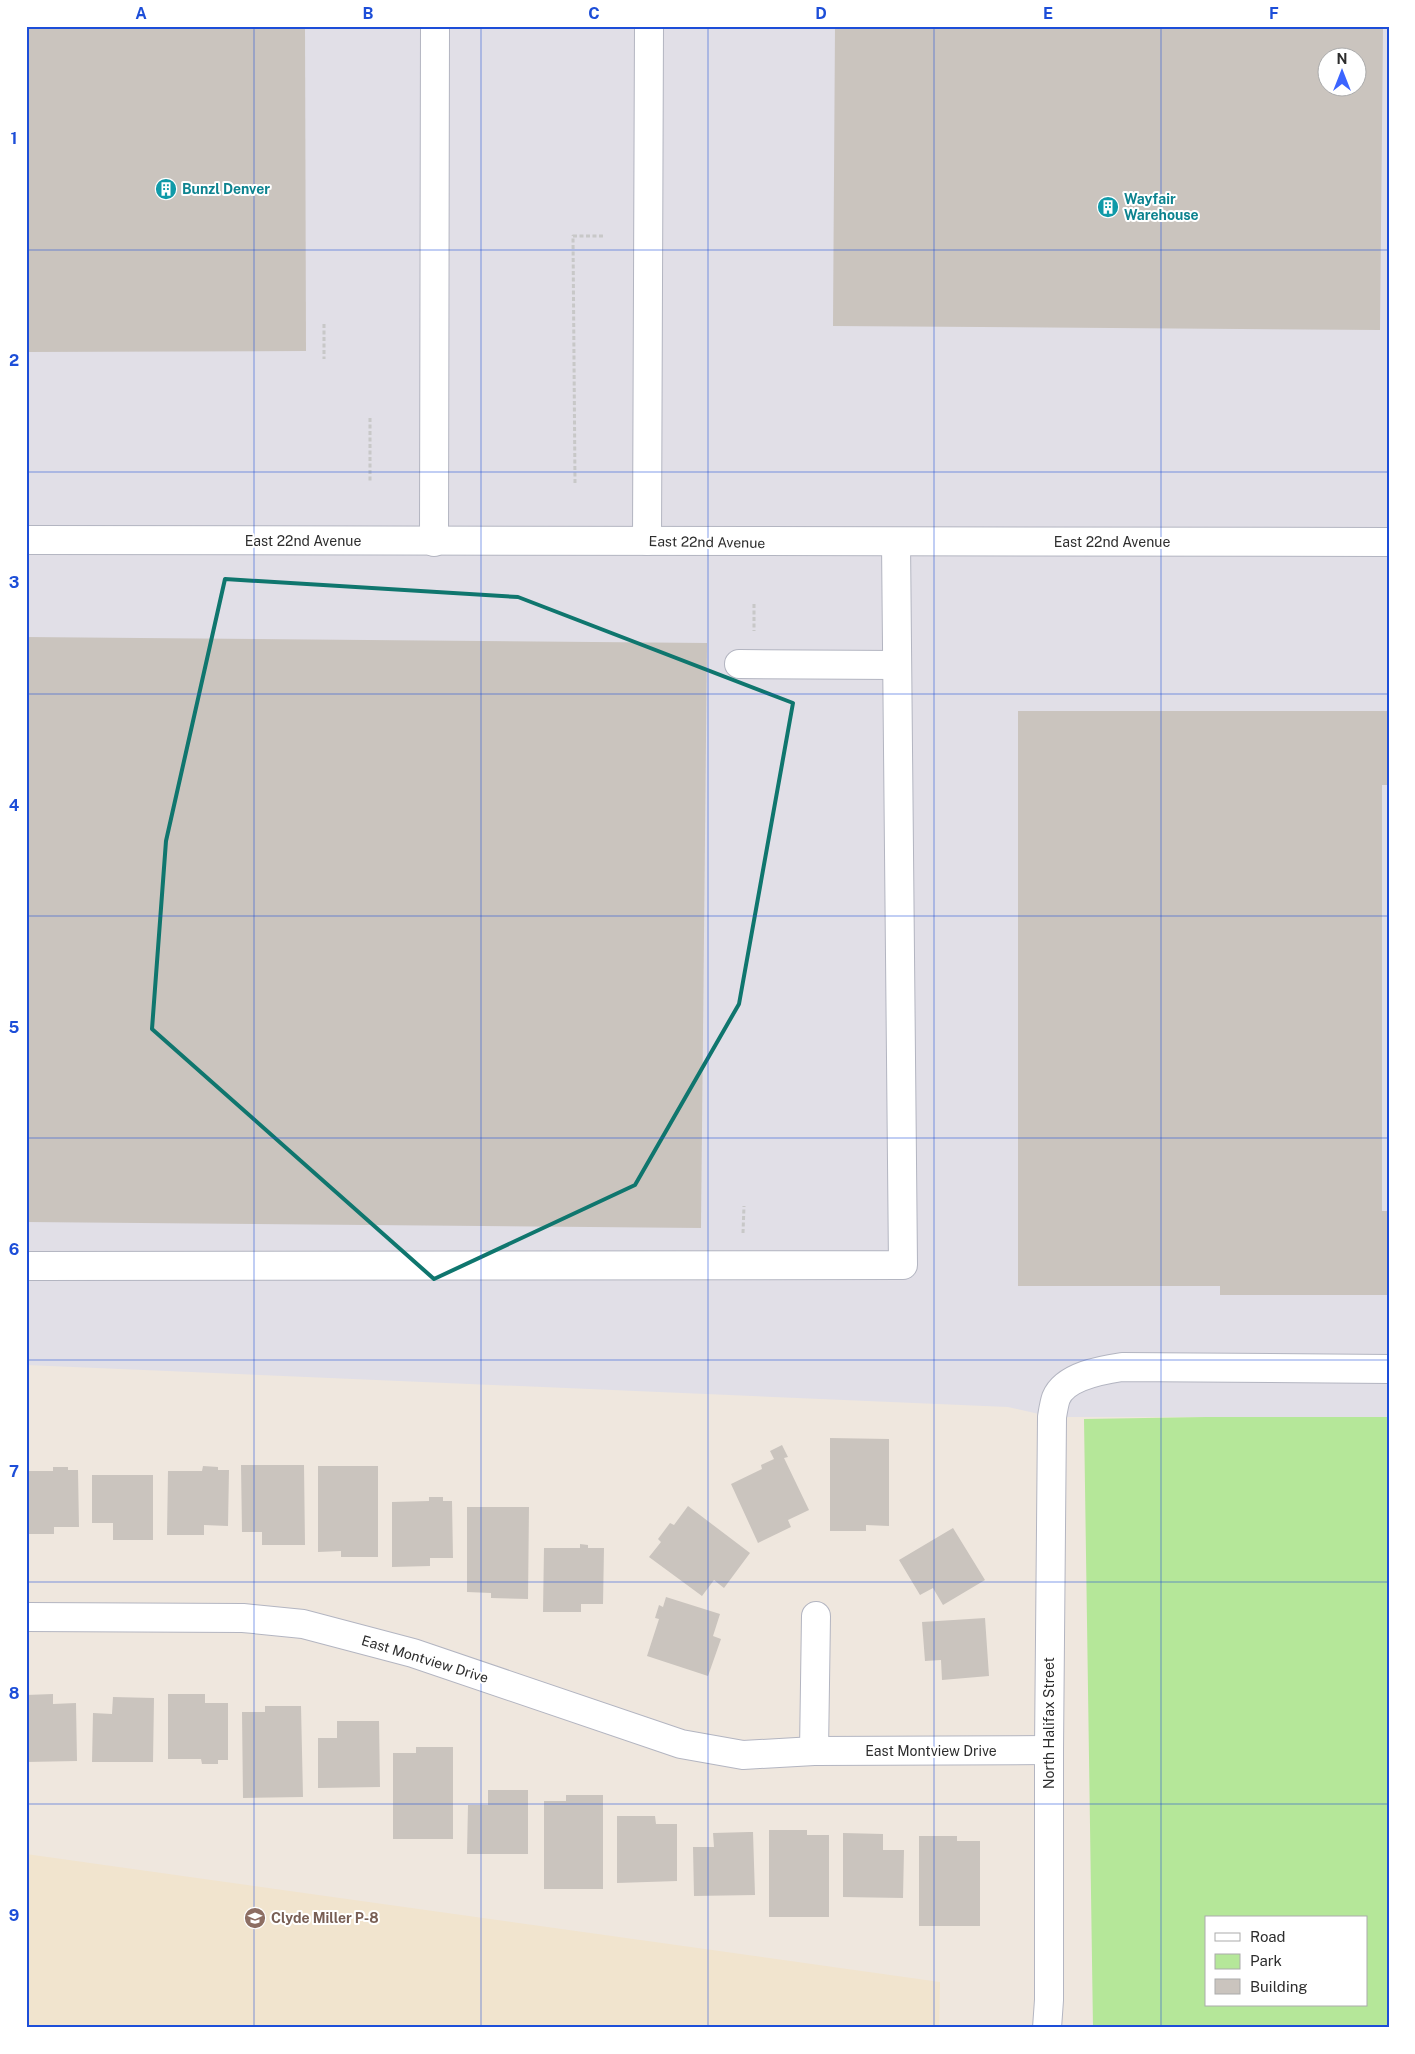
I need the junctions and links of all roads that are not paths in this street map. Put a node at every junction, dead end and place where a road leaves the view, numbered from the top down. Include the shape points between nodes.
1 (435, 26) edge
2 (650, 26) edge
3 (26, 540) edge
4 (647, 541) junction
5 (434, 542) junction
6 (896, 542) junction
7 (1389, 542) edge
8 (739, 664) dead end
9 (896, 665) junction
10 (26, 1266) edge
11 (1389, 1369) edge
12 (816, 1616) dead end
13 (26, 1617) edge
14 (1049, 1750) junction
15 (814, 1751) junction
16 (1047, 2028) edge

1 - 5 street
2 - 4 street
3 - 5 street, East 22nd Avenue
4 - 5 street, East 22nd Avenue
4 - 6 street, East 22nd Avenue
6 - 7 street, East 22nd Avenue
6 - 9 street
8 - 9 street
9 - 10 street via 903,1265
11 - 14 street, North Halifax Street via 1122,1367 1098,1371 1066,1385 1056,1397 1052,1418
12 - 15 street
13 - 15 street, East Montview Drive via 243,1618 303,1624 413,1653 681,1744 743,1755
14 - 15 street, East Montview Drive
14 - 16 street, North Halifax Street

